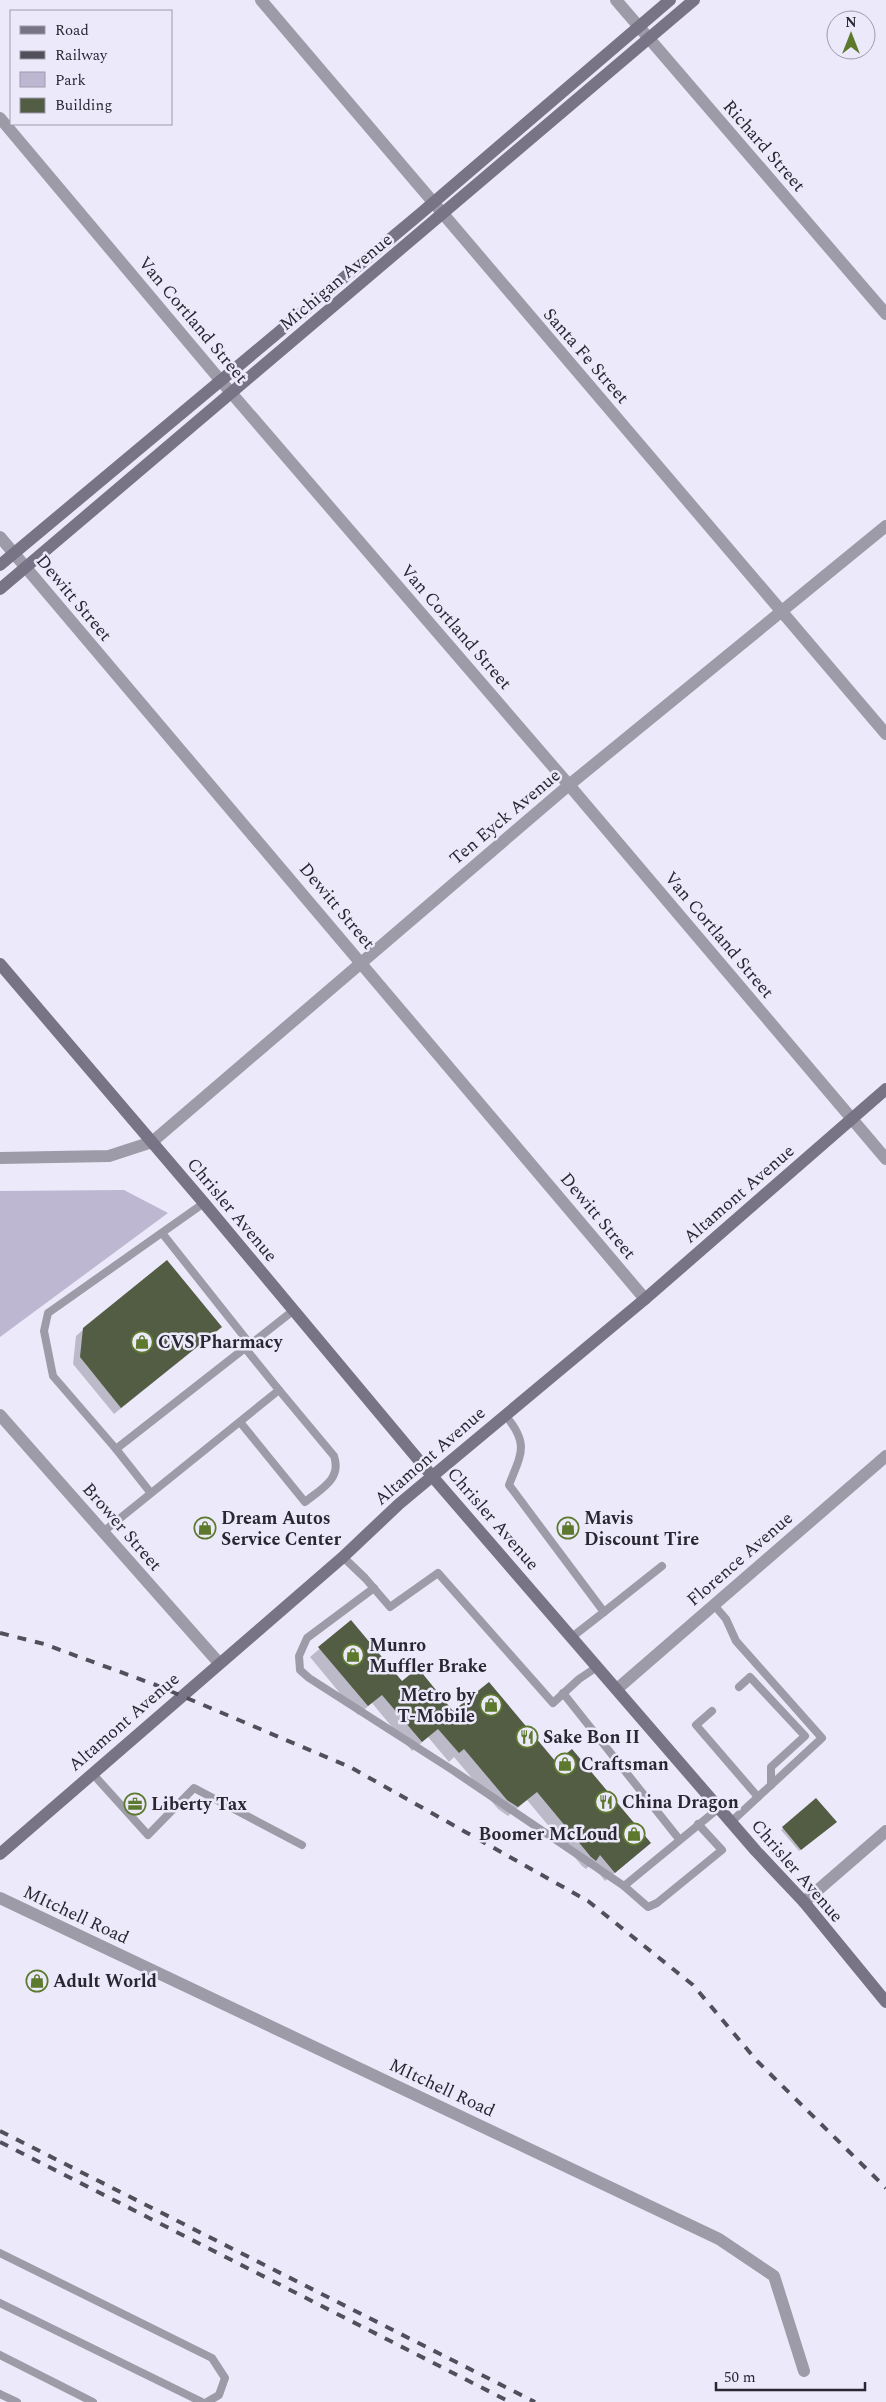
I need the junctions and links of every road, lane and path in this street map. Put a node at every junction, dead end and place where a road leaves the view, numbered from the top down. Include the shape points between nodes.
1 (261, 0) edge
2 (616, 0) edge
3 (670, 0) edge
4 (694, 0) edge
5 (639, 27) junction
6 (649, 38) junction
7 (0, 118) edge
8 (432, 203) junction
9 (442, 215) junction
10 (886, 314) edge
11 (221, 381) junction
12 (232, 393) junction
13 (886, 526) edge
14 (0, 537) edge
15 (14, 553) junction
16 (0, 565) edge
17 (26, 568) junction
18 (0, 589) edge
19 (782, 610) junction
20 (886, 734) edge
21 (569, 785) junction
22 (362, 963) junction
23 (0, 964) edge
24 (886, 1089) edge
25 (852, 1119) junction
26 (152, 1142) junction
27 (0, 1158) edge
28 (886, 1158) edge
29 (204, 1203) junction
30 (162, 1233) junction
31 (646, 1299) junction
32 (294, 1310) junction
33 (248, 1346) junction
34 (279, 1390) junction
35 (0, 1415) edge
36 (505, 1415) junction
37 (240, 1422) junction
38 (116, 1449) junction
39 (886, 1456) edge
40 (432, 1476) junction
41 (150, 1492) junction
42 (103, 1532) junction
43 (343, 1557) junction
44 (662, 1566) dead end
45 (374, 1588) junction
46 (714, 1605) junction
47 (604, 1612) junction
48 (572, 1637) junction
49 (218, 1663) junction
50 (597, 1667) junction
51 (739, 1686) dead end
52 (617, 1689) junction
53 (564, 1693) junction
54 (712, 1711) dead end
55 (92, 1773) junction
56 (771, 1785) junction
57 (758, 1797) junction
58 (719, 1808) junction
59 (731, 1822) junction
60 (698, 1824) junction
61 (886, 1831) edge
62 (679, 1839) junction
63 (302, 1845) dead end
64 (0, 1854) edge
65 (624, 1886) junction
66 (0, 1898) edge
67 (804, 1902) junction
68 (886, 2002) edge
69 (0, 2253) edge
70 (0, 2303) edge
71 (0, 2355) edge
72 (804, 2371) dead end
73 (0, 2394) edge
74 (17, 2402) edge
75 (93, 2402) edge
76 (202, 2402) edge
77 (207, 2402) edge

1 - 8 street, Santa Fe Street
2 - 5 street, Richard Street
3 - 5 street, Michigan Avenue
4 - 6 street, Michigan Avenue
5 - 6 street, Richard Street
5 - 8 street, Michigan Avenue
6 - 9 street, Michigan Avenue
6 - 10 street, Richard Street
7 - 11 street, Van Cortland Street
8 - 9 street, Santa Fe Street
8 - 11 street, Michigan Avenue
9 - 12 street, Michigan Avenue
9 - 19 street, Santa Fe Street
11 - 12 street, Van Cortland Street
11 - 15 street, Michigan Avenue
12 - 17 street, Michigan Avenue
12 - 21 street, Van Cortland Street
13 - 19 street, Ten Eyck Avenue
14 - 15 street, Dewitt Street
15 - 16 street, Michigan Avenue
15 - 17 street, Dewitt Street
17 - 18 street, Michigan Avenue
17 - 22 street, Dewitt Street
19 - 20 street, Santa Fe Street
19 - 21 street, Ten Eyck Avenue
21 - 22 street, Ten Eyck Avenue
21 - 25 street, Van Cortland Street
22 - 26 street, Ten Eyck Avenue
22 - 31 street, Dewitt Street
23 - 26 street, Chrisler Avenue
24 - 25 street, Altamont Avenue
25 - 28 street, Van Cortland Street
25 - 31 street, Altamont Avenue
26 - 27 street via 109,1156
26 - 29 street, Chrisler Avenue
29 - 30 lane
29 - 32 street, Chrisler Avenue
30 - 33 lane
30 - 38 lane via 48,1313 44,1332 53,1376
31 - 36 street, Altamont Avenue
32 - 33 lane
32 - 40 street, Chrisler Avenue
33 - 34 lane
33 - 38 lane
34 - 37 lane
34 - 37 lane via 334,1456 337,1466 332,1480 305,1502
35 - 42 street, Brower Street
36 - 40 street, Altamont Avenue
36 - 47 lane via 518,1430 522,1451 509,1486
37 - 41 lane
38 - 41 lane
39 - 46 street, Florence Avenue
40 - 43 street, Altamont Avenue
40 - 48 street, Chrisler Avenue
41 - 42 lane
42 - 49 street, Brower Street
43 - 45 lane
43 - 49 street, Altamont Avenue
44 - 47 lane
45 - 53 lane via 390,1607 438,1573 553,1703
45 - 65 lane via 307,1638 299,1656 300,1670
46 - 52 street, Florence Avenue
46 - 56 lane via 726,1619 736,1641 822,1738
47 - 48 lane
48 - 50 street, Chrisler Avenue
49 - 55 street, Altamont Avenue
50 - 52 street, Chrisler Avenue
50 - 53 lane
51 - 56 lane via 750,1677 804,1736 771,1767
52 - 58 street, Chrisler Avenue
53 - 62 lane
54 - 57 lane via 696,1725
55 - 63 lane via 148,1835 194,1788
55 - 64 street, Altamont Avenue
56 - 57 lane
57 - 59 lane
58 - 59 street, Chrisler Avenue
58 - 60 lane
59 - 67 street, Chrisler Avenue
60 - 62 lane
60 - 65 lane via 722,1850 648,1907
61 - 67 street
62 - 65 lane
66 - 72 street, MItchell Road via 719,2239 774,2276
67 - 68 street, Chrisler Avenue
69 - 77 lane via 212,2358 225,2378 219,2395
70 - 76 lane
71 - 75 lane
73 - 74 lane

